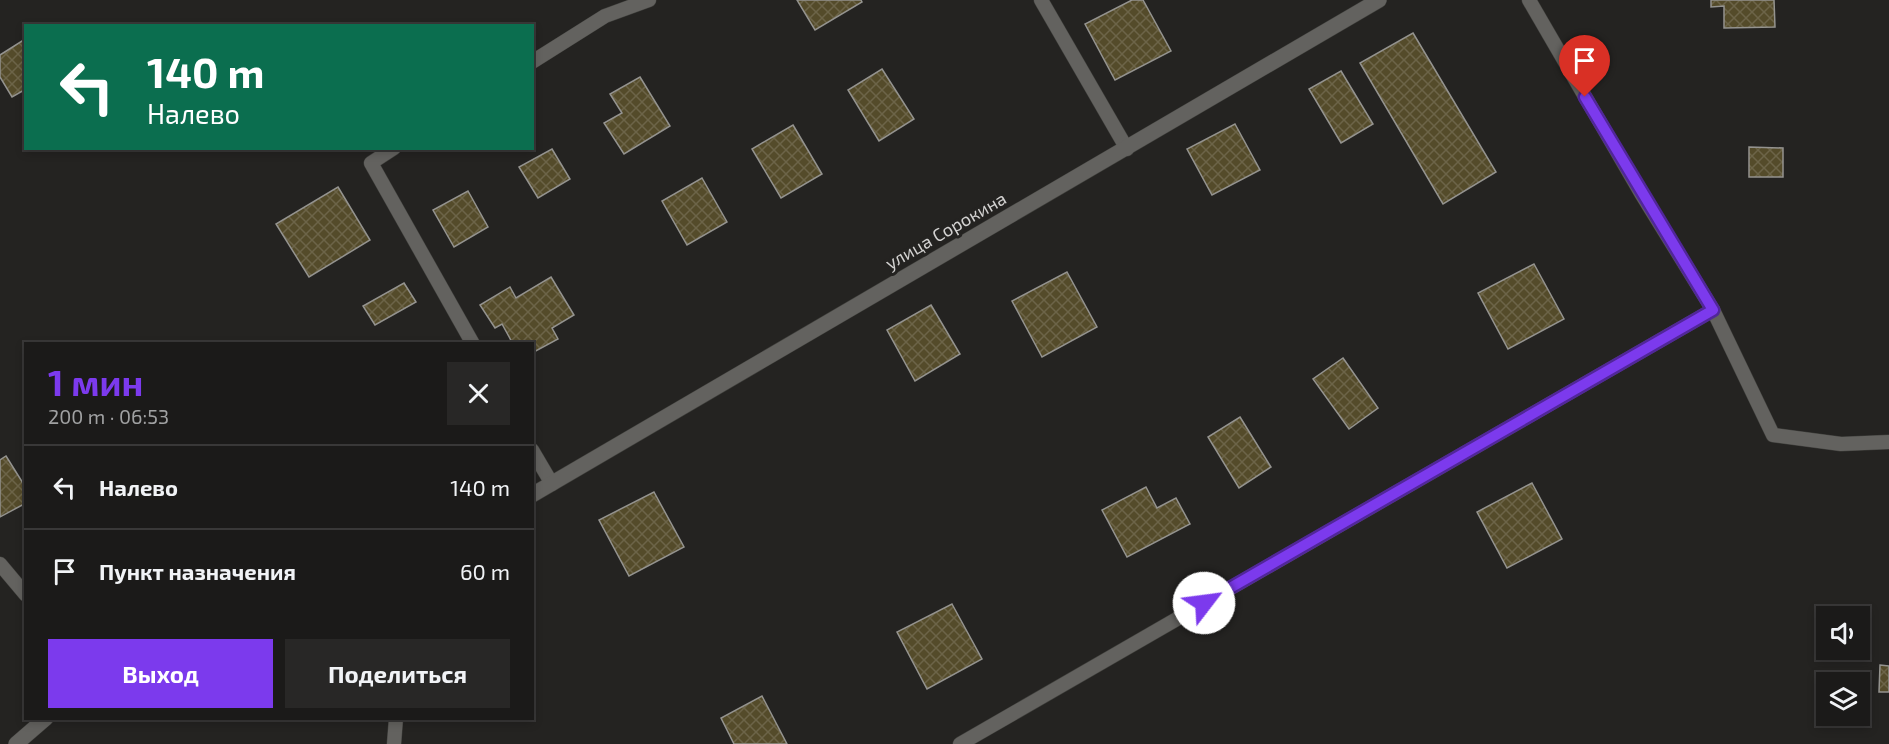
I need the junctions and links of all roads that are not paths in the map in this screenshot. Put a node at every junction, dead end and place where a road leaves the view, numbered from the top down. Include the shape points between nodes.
1 (649, 0) edge
2 (1041, 0) edge
3 (1379, 0) edge
4 (1529, 0) edge
5 (534, 61) edge
6 (1127, 149) junction
7 (391, 150) edge
8 (1713, 310) junction
9 (472, 342) edge
10 (1889, 442) edge
11 (534, 453) edge
12 (552, 484) junction
13 (534, 494) edge
14 (0, 564) edge
15 (24, 593) edge
16 (44, 720) edge
17 (396, 720) edge
18 (15, 744) edge
19 (394, 744) edge
20 (960, 744) edge

1 - 5 lane via 605,16
2 - 6 lane
3 - 6 street, улица Сорокина
4 - 8 lane
6 - 12 street, улица Сорокина
7 - 9 lane via 371,163
8 - 10 lane via 1773,435 1841,444
8 - 20 lane
11 - 12 lane
12 - 13 street, улица Сорокина
14 - 15 lane
16 - 18 street
17 - 19 lane

